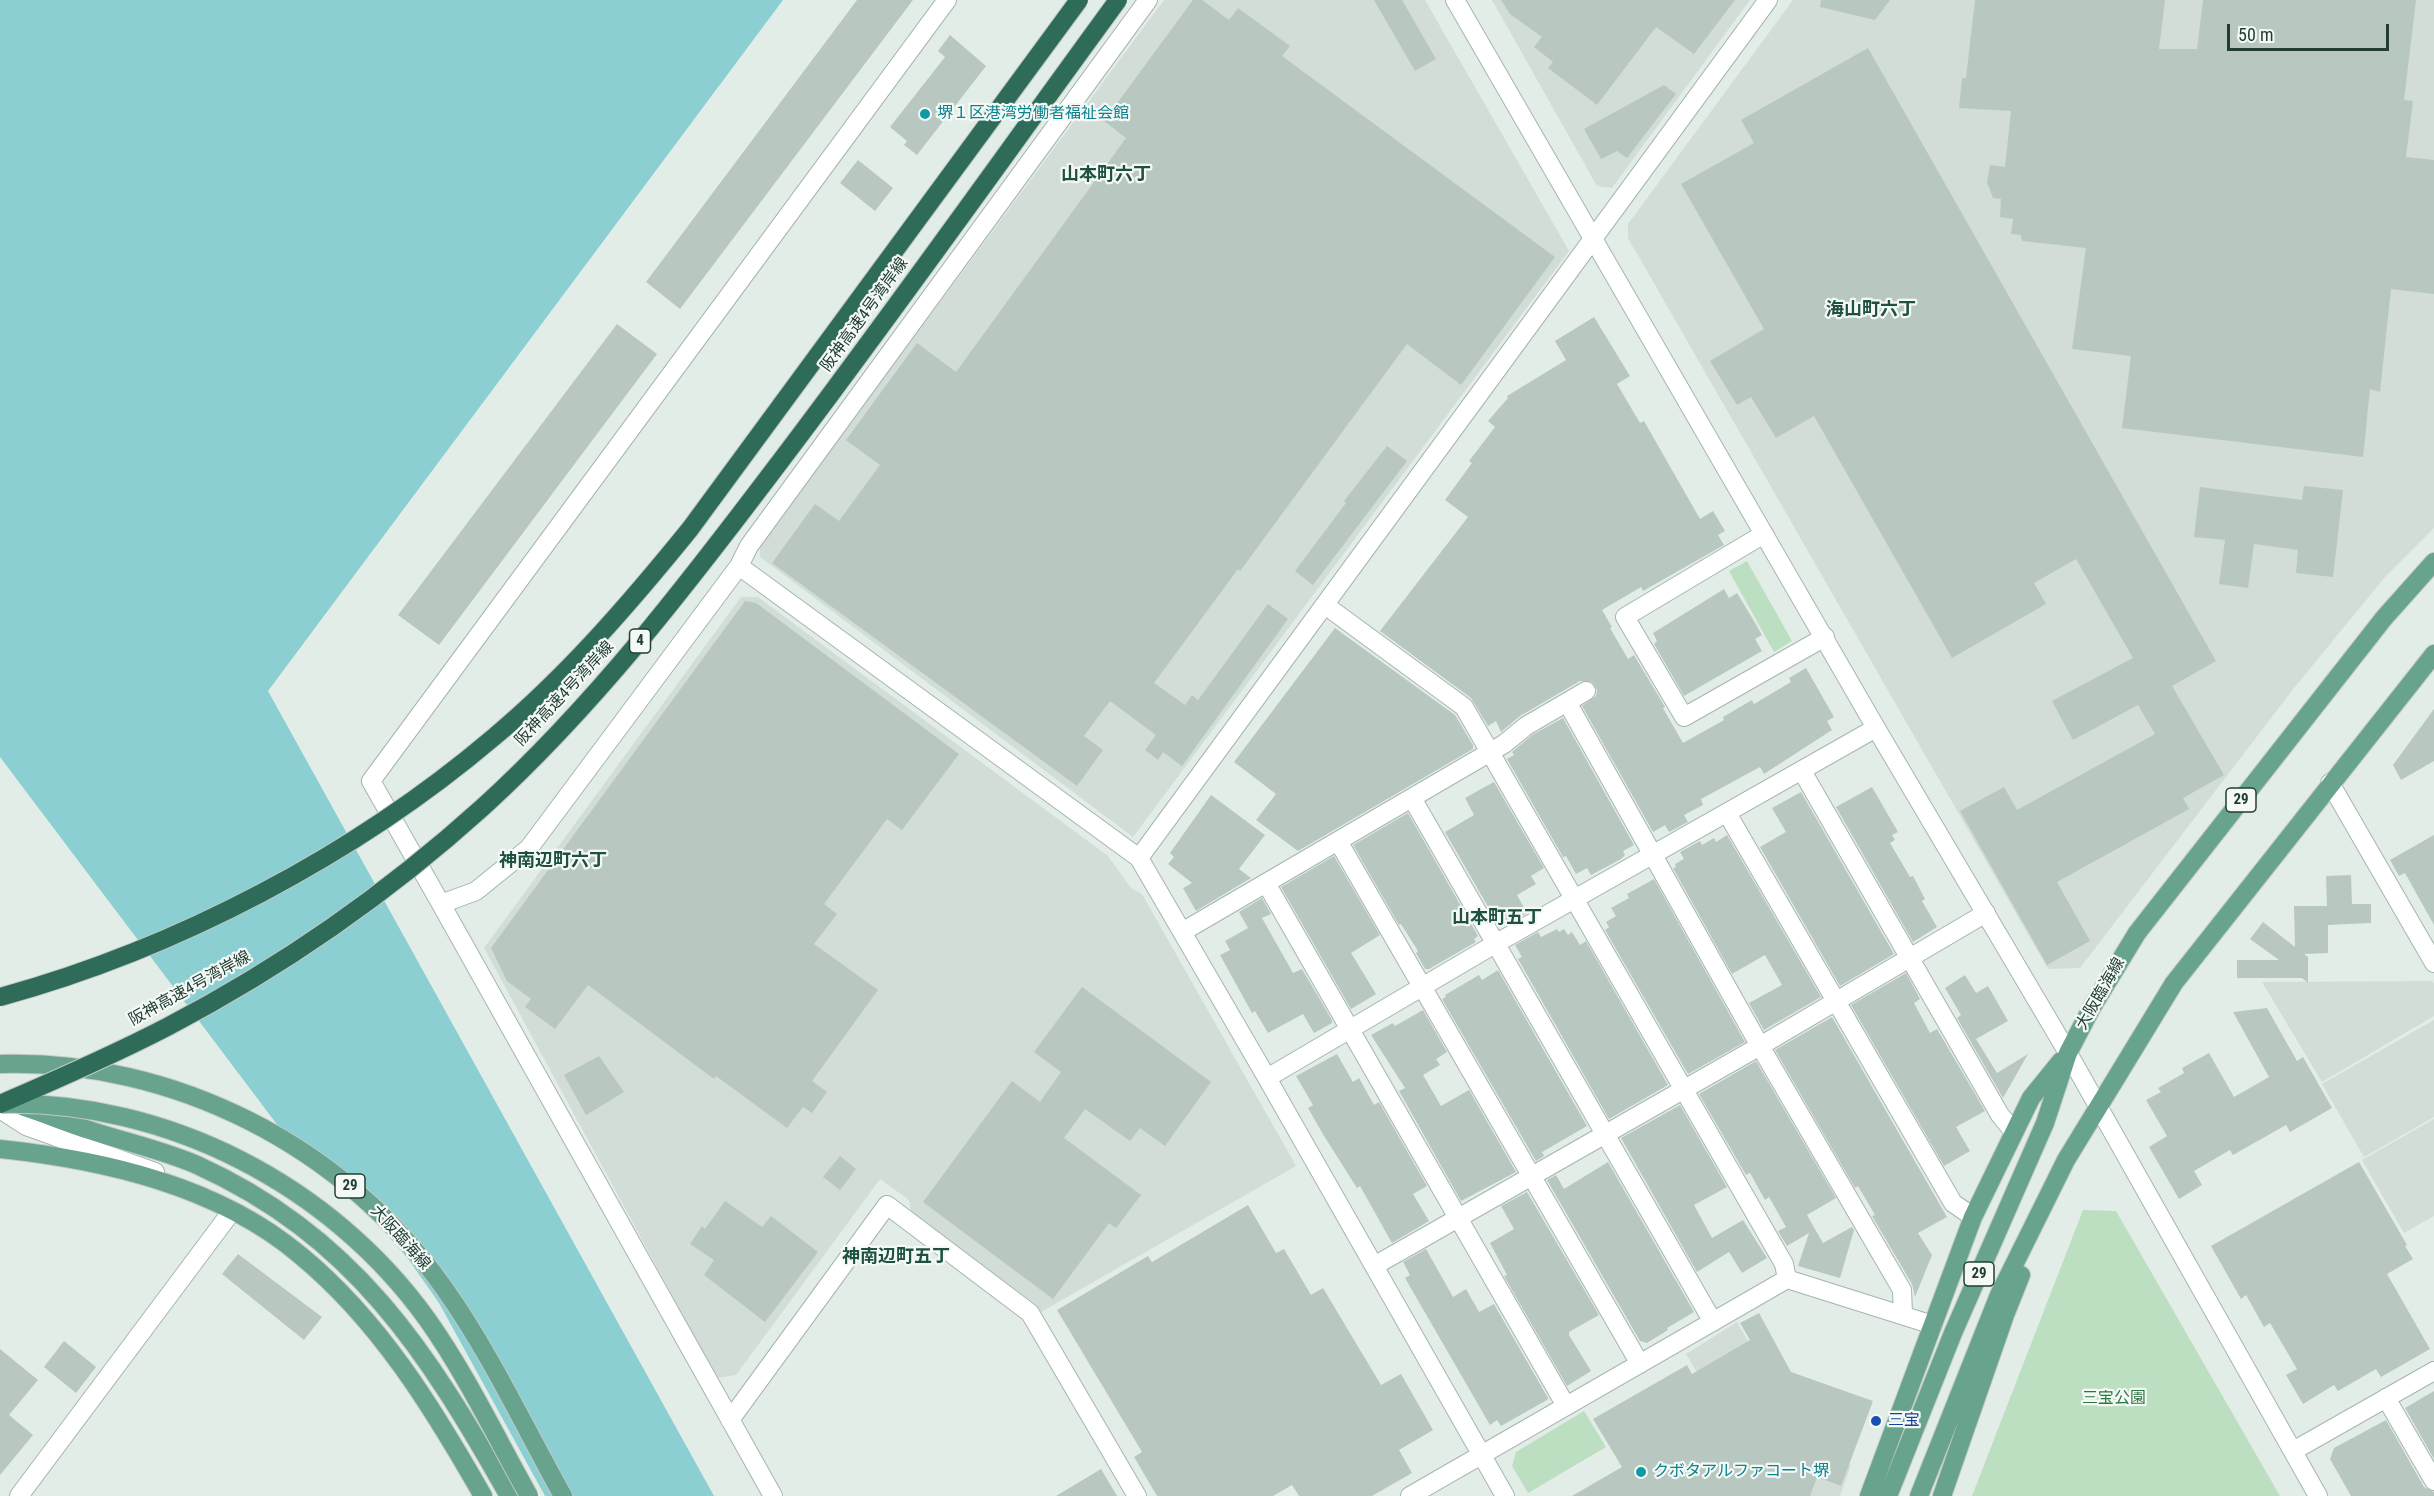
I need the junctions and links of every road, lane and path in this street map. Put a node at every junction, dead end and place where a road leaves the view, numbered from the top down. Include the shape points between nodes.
1 (947, 0) edge
2 (1079, 0) edge
3 (1118, 0) edge
4 (1148, 0) edge
5 (1455, 0) edge
6 (1768, 0) edge
7 (1592, 239) junction
8 (1764, 534) junction
9 (2434, 562) edge
10 (739, 566) junction
11 (1326, 605) junction
12 (1825, 637) junction
13 (2434, 654) edge
14 (1586, 691) dead end
15 (1567, 702) junction
16 (1876, 728) junction
17 (1489, 752) junction
18 (1802, 771) junction
19 (2330, 783) junction
20 (1412, 798) junction
21 (1726, 813) junction
22 (1338, 841) junction
23 (1652, 856) junction
24 (1140, 858) junction
25 (1266, 884) junction
26 (1574, 900) junction
27 (441, 904) junction
28 (1986, 913) junction
29 (1182, 932) junction
30 (1495, 944) junction
31 (1909, 958) junction
32 (2434, 963) edge
33 (1422, 988) junction
34 (0, 997) edge
35 (1835, 1002) junction
36 (1349, 1029) junction
37 (1760, 1046) junction
38 (2068, 1053) junction
39 (0, 1064) edge
40 (1267, 1078) junction
41 (1683, 1090) junction
42 (0, 1098) edge
43 (0, 1106) edge
44 (2098, 1106) junction
45 (2013, 1131) junction
46 (1605, 1134) junction
47 (0, 1149) edge
48 (1532, 1175) junction
49 (2048, 1197) junction
50 (232, 1211) junction
51 (1973, 1217) junction
52 (1457, 1218) junction
53 (1374, 1266) junction
54 (1787, 1279) junction
55 (1903, 1313) junction
56 (1713, 1322) junction
57 (1933, 1324) junction
58 (1640, 1364) junction
59 (2434, 1371) edge
60 (2386, 1398) junction
61 (1566, 1406) junction
62 (730, 1420) junction
63 (2293, 1451) junction
64 (1480, 1456) junction
65 (2434, 1481) edge
66 (19, 1496) edge
67 (483, 1496) edge
68 (509, 1496) edge
69 (529, 1496) edge
70 (563, 1496) edge
71 (773, 1496) edge
72 (1137, 1496) edge
73 (1410, 1496) edge
74 (1505, 1496) edge
75 (1869, 1496) edge
76 (1888, 1496) edge
77 (1919, 1496) edge
78 (1942, 1496) edge
79 (2319, 1496) edge

1 - 27 street via 371,781
2 - 34 highway, 阪神高速4号湾岸線 / 4, bridge via 690,529 624,608 520,714 468,758 376,825 259,895 110,961
3 - 43 highway, 阪神高速4号湾岸線 / 4, bridge via 833,392 679,595 520,772 436,848 268,968 168,1026
4 - 10 street via 749,546
5 - 7 street
6 - 7 street
7 - 8 street
7 - 11 street
8 - 12 street
8 - 12 street via 1625,617 1630,627 1684,717
9 - 38 main road, 大阪臨海線 / 29 via 2384,618 2137,933
10 - 24 street
10 - 27 street via 529,848 476,891
11 - 17 street via 1464,707
11 - 24 street
12 - 16 street
13 - 19 main road, 29
14 - 15 street
15 - 17 street
15 - 23 street
16 - 18 street
16 - 28 street
17 - 20 street
17 - 26 street
18 - 21 street
18 - 31 street
19 - 32 street
19 - 44 main road, 29 via 2174,983
20 - 22 street
20 - 30 street
21 - 23 street
21 - 35 street
22 - 25 street
22 - 33 street
23 - 26 street
23 - 37 street
24 - 29 street
25 - 29 street
25 - 36 street
26 - 30 street
26 - 41 street
27 - 62 street
28 - 31 street
28 - 38 street
29 - 40 street
30 - 33 street
30 - 46 street
31 - 35 street
31 - 45 street
33 - 36 street
33 - 48 street
35 - 37 street
35 - 51 street via 1953,1203
36 - 40 street
36 - 52 street
37 - 41 street
37 - 55 street via 1902,1290
38 - 44 street
38 - 45 main road, 29 via 2031,1098
38 - 76 main road, 大阪臨海線 / 29 via 2045,1123 1953,1333
39 - 70 main road, 大阪臨海線 / 29, bridge via 84,1069 189,1095 255,1123 338,1177 398,1231 443,1287
40 - 53 street
41 - 46 street
41 - 54 street via 1784,1264
42 - 68 main road via 196,1165 261,1200 305,1231 347,1266 397,1319 469,1425
43 - 50 street via 26,1126 159,1174
43 - 69 main road, 大阪臨海線 / 29, bridge via 73,1107 176,1132 225,1152 315,1206 393,1277 426,1318
44 - 49 main road, 29
44 - 63 street
45 - 51 main road, 29
46 - 48 street
46 - 56 street
47 - 50 main road via 130,1173 198,1195
48 - 52 street
48 - 58 street
49 - 77 main road, 29 via 1999,1295
49 - 78 main road, 29
50 - 66 street
50 - 67 main road via 299,1254 369,1323 423,1397
51 - 57 main road, 29
52 - 53 street
52 - 61 street
53 - 64 street
54 - 55 street
54 - 56 street
55 - 57 street
56 - 58 street
57 - 75 main road, 29
58 - 61 street
59 - 60 street
60 - 63 street
60 - 65 street
61 - 64 street
62 - 71 street
62 - 72 street via 886,1205 1030,1312
63 - 79 street
64 - 73 street
64 - 74 street

